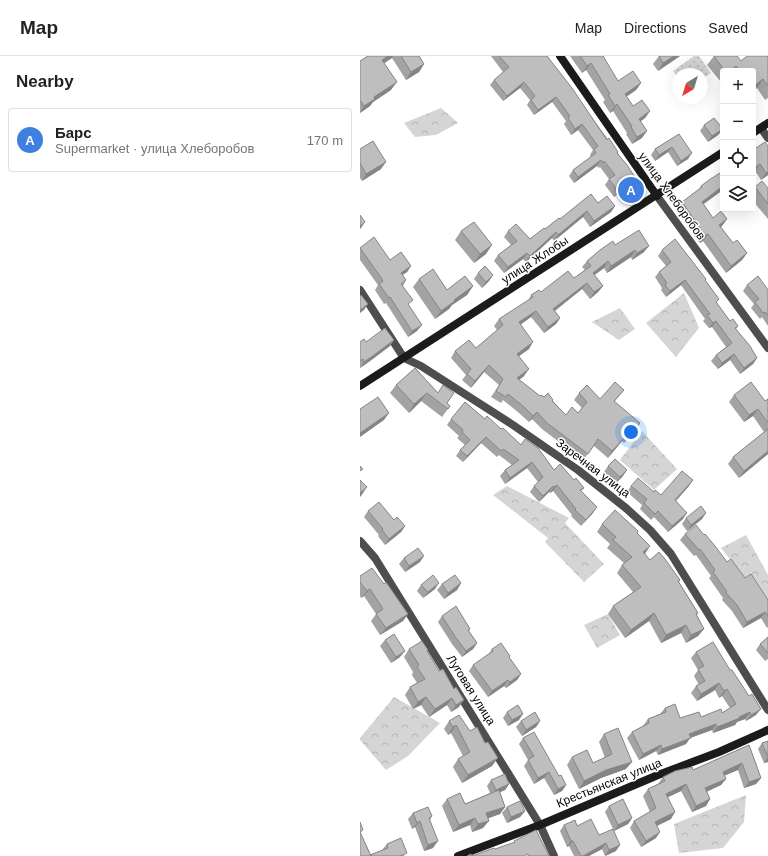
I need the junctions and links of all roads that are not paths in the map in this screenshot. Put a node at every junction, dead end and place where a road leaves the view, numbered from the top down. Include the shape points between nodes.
1 (560, 56) edge
2 (764, 125) edge
3 (768, 138) edge
4 (720, 154) edge
5 (657, 196) junction
6 (360, 290) edge
7 (768, 348) edge
8 (404, 358) junction
9 (360, 386) edge
10 (360, 541) edge
11 (768, 710) edge
12 (768, 730) edge
13 (540, 825) junction
14 (458, 856) edge
15 (554, 856) edge

1 - 5 street, улица Хлеборобов
2 - 3 street
4 - 5 street, улица Жлобы
5 - 7 street, улица Хлеборобов
5 - 8 street, улица Жлобы
6 - 8 street, Заречная улица
8 - 9 street, улица Жлобы
8 - 11 street, Заречная улица via 526,434 578,470 627,508 650,530 671,554
10 - 13 street, Луговая улица via 375,558
12 - 13 street, Крестьянская улица
13 - 14 street, Крестьянская улица
13 - 15 street, Луговая улица

